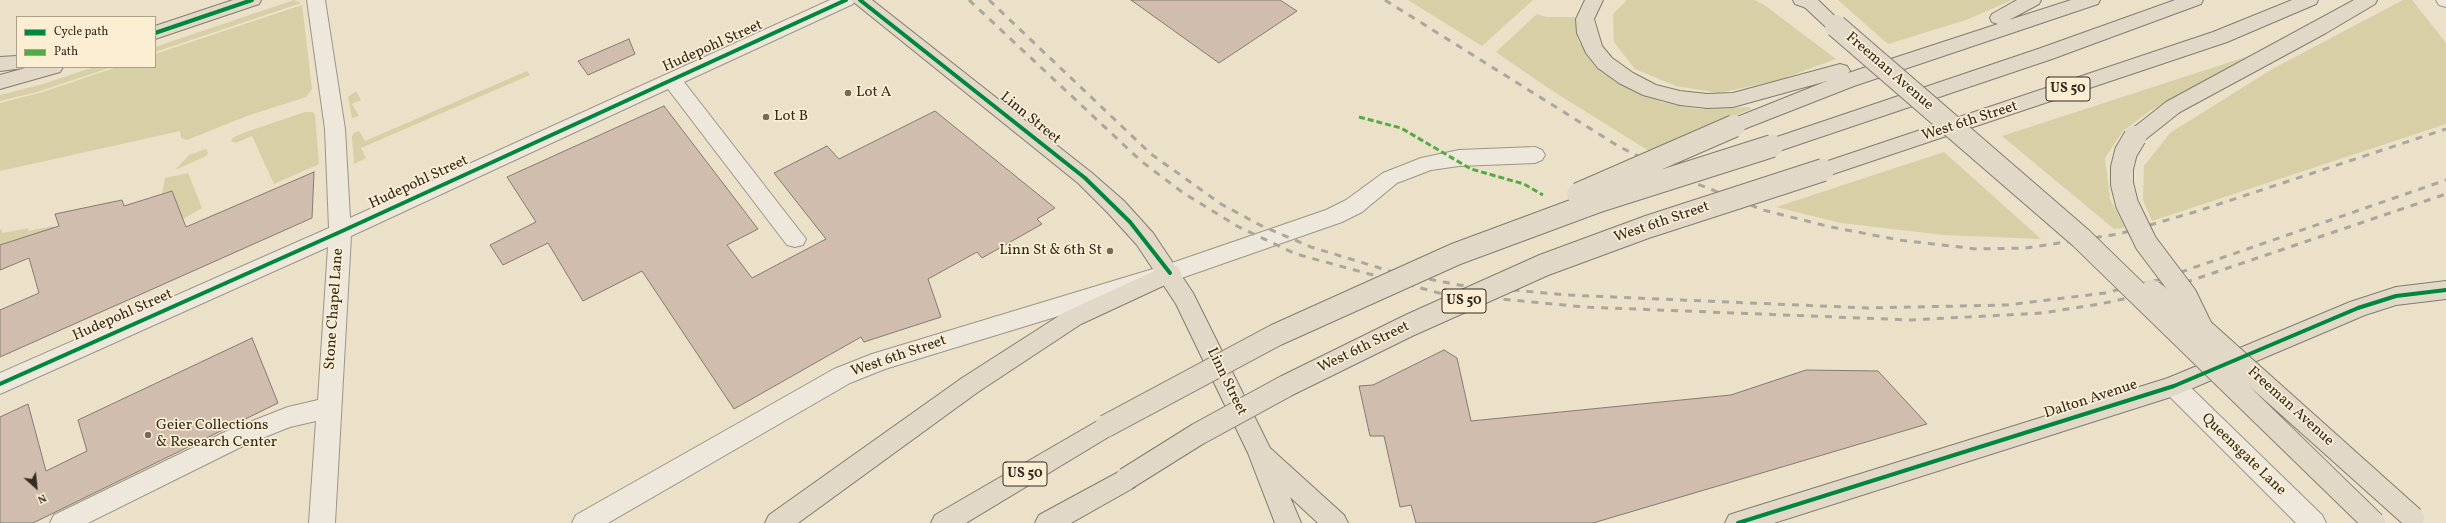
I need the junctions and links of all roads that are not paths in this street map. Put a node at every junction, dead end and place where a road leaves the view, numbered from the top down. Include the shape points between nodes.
1 (252, 0) edge
2 (316, 0) edge
3 (846, 0) edge
4 (860, 0) edge
5 (1594, 0) edge
6 (2032, 0) edge
7 (2091, 0) edge
8 (2194, 0) edge
9 (2309, 0) edge
10 (1806, 1) edge
11 (2365, 2) edge
12 (156, 33) edge
13 (1981, 36) junction
14 (0, 64) edge
15 (41, 68) edge
16 (18, 70) edge
17 (1877, 71) junction
18 (671, 79) junction
19 (0, 83) edge
20 (1535, 155) dead end
21 (1522, 228) junction
22 (340, 232) junction
23 (2081, 238) junction
24 (795, 239) dead end
25 (1170, 273) junction
26 (2446, 290) edge
27 (2202, 329) junction
28 (0, 384) edge
29 (2174, 386) junction
30 (329, 408) junction
31 (1260, 453) junction
32 (2416, 520) edge
33 (63, 523) edge
34 (322, 523) edge
35 (585, 523) edge
36 (778, 523) edge
37 (944, 523) edge
38 (1048, 523) edge
39 (1288, 523) edge
40 (1335, 523) edge
41 (1738, 523) edge
42 (2313, 523) edge
43 (2374, 523) edge

1 - 12 main road
2 - 22 street, Stone Chapel Lane via 335,129
3 - 18 street, Hudepohl Street
4 - 25 main road, Linn Street via 1085,178 1130,222
5 - 17 main road via 1585,19 1587,33 1593,48 1605,63 1650,90 1680,98 1733,100 1837,71
6 - 13 main road via 1986,23
7 - 13 main road
8 - 21 main road, US 50, bridge via 2045,54
9 - 38 main road, West 6th Street / US 50, bridge via 2220,37 1662,222 1544,265 1410,325 1286,386 1198,434
10 - 23 main road, Freeman Avenue, bridge
11 - 27 main road, bridge via 2173,107 2135,137 2126,152 2122,184 2128,204 2146,243 2186,296
13 - 17 main road
14 - 16 main road
15 - 16 main road
16 - 19 street
17 - 21 main road, bridge via 1734,126 1560,202
18 - 22 street, Hudepohl Street
18 - 24 street
20 - 25 street, West 6th Street via 1459,158 1405,170 1390,178 1354,206 1334,216
21 - 37 main road, US 50, bridge via 1394,280 1276,335 1106,426
22 - 28 street, Hudepohl Street
22 - 30 street, Stone Chapel Lane
23 - 27 main road, Freeman Avenue, bridge
23 - 43 main road, Freeman Avenue, bridge
25 - 31 main road, Linn Street
25 - 35 street, West 6th Street via 880,361 842,376
25 - 36 main road via 1073,318 970,385
26 - 29 main road, Dalton Avenue via 2396,296 2358,308
27 - 32 main road, Freeman Avenue, bridge
29 - 41 main road, Dalton Avenue
29 - 42 street, Queensgate Lane
30 - 33 street via 288,417 238,437
30 - 34 street, Stone Chapel Lane
31 - 39 main road, Linn Street
31 - 40 main road

